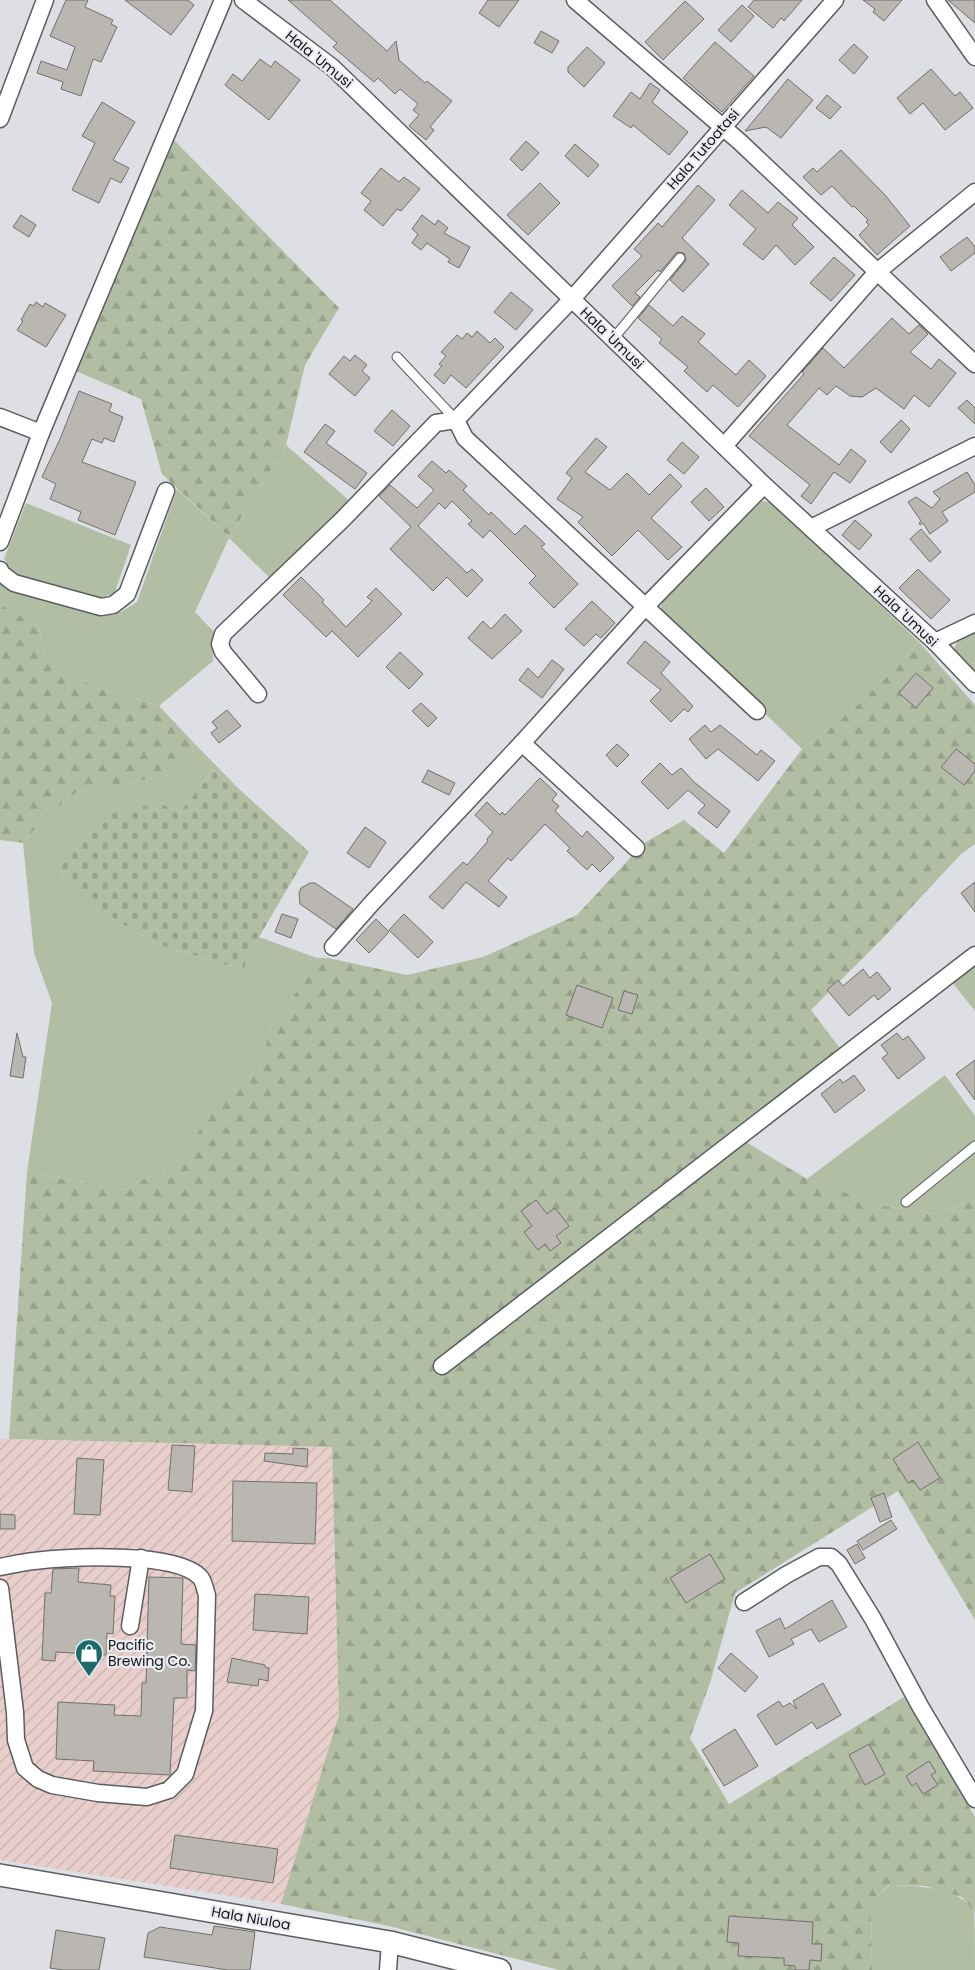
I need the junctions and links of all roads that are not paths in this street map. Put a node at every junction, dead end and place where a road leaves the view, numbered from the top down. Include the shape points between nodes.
1 (45, 0) edge
2 (223, 0) edge
3 (243, 0) edge
4 (574, 0) edge
5 (835, 0) edge
6 (935, 0) edge
7 (975, 57) edge
8 (0, 119) edge
9 (722, 126) junction
10 (975, 192) edge
11 (680, 258) dead end
12 (877, 272) junction
13 (572, 299) junction
14 (613, 339) junction
15 (397, 357) dead end
16 (975, 364) edge
17 (0, 417) edge
18 (456, 420) junction
19 (41, 433) junction
20 (724, 446) junction
21 (975, 446) edge
22 (764, 485) junction
23 (166, 491) dead end
24 (811, 528) junction
25 (0, 542) edge
26 (0, 570) edge
27 (646, 606) junction
28 (975, 623) edge
29 (935, 642) junction
30 (975, 684) edge
31 (258, 694) dead end
32 (757, 711) dead end
33 (522, 743) junction
34 (636, 848) dead end
35 (333, 947) dead end
36 (975, 955) edge
37 (975, 1146) edge
38 (906, 1202) dead end
39 (442, 1366) dead end
40 (141, 1558) junction
41 (0, 1567) edge
42 (0, 1588) edge
43 (744, 1602) dead end
44 (130, 1626) dead end
45 (975, 1799) edge
46 (0, 1875) edge
47 (390, 1942) junction
48 (388, 1970) edge
49 (500, 1970) edge

1 - 8 street
2 - 19 street
3 - 13 street, Hala 'Umusi via 332,66
4 - 9 street
5 - 9 street, Hala Tutoatasi
6 - 7 street
9 - 12 street
9 - 13 street, Hala Tutoatasi
10 - 12 street
11 - 14 lane
12 - 16 street
12 - 20 street
13 - 14 street, Hala 'Umusi
13 - 18 street, Hala Tutoatasi
14 - 20 street, Hala 'Umusi
15 - 18 lane
17 - 19 street
18 - 27 street via 465,438
18 - 31 street via 436,423 342,520 223,634 220,644 223,652
19 - 25 street
20 - 22 street, Hala 'Umusi
21 - 24 street
22 - 24 street, Hala 'Umusi
22 - 27 street
23 - 26 street via 127,594 113,605 101,607 14,583
24 - 29 street, Hala 'Umusi
27 - 32 street
27 - 33 street
28 - 29 street
29 - 30 street, Hala 'Umusi
33 - 34 street
33 - 35 street
36 - 39 street
37 - 38 lane
40 - 41 street via 33,1561
40 - 42 street via 186,1568 201,1578 207,1595 204,1711 185,1774 168,1790 147,1797 52,1785 25,1768 16,1740
40 - 44 street
43 - 45 street via 786,1575 819,1558 831,1557 839,1564 873,1620
46 - 47 street, Hala Niuloa
47 - 48 street
47 - 49 street, Hala Niuloa

